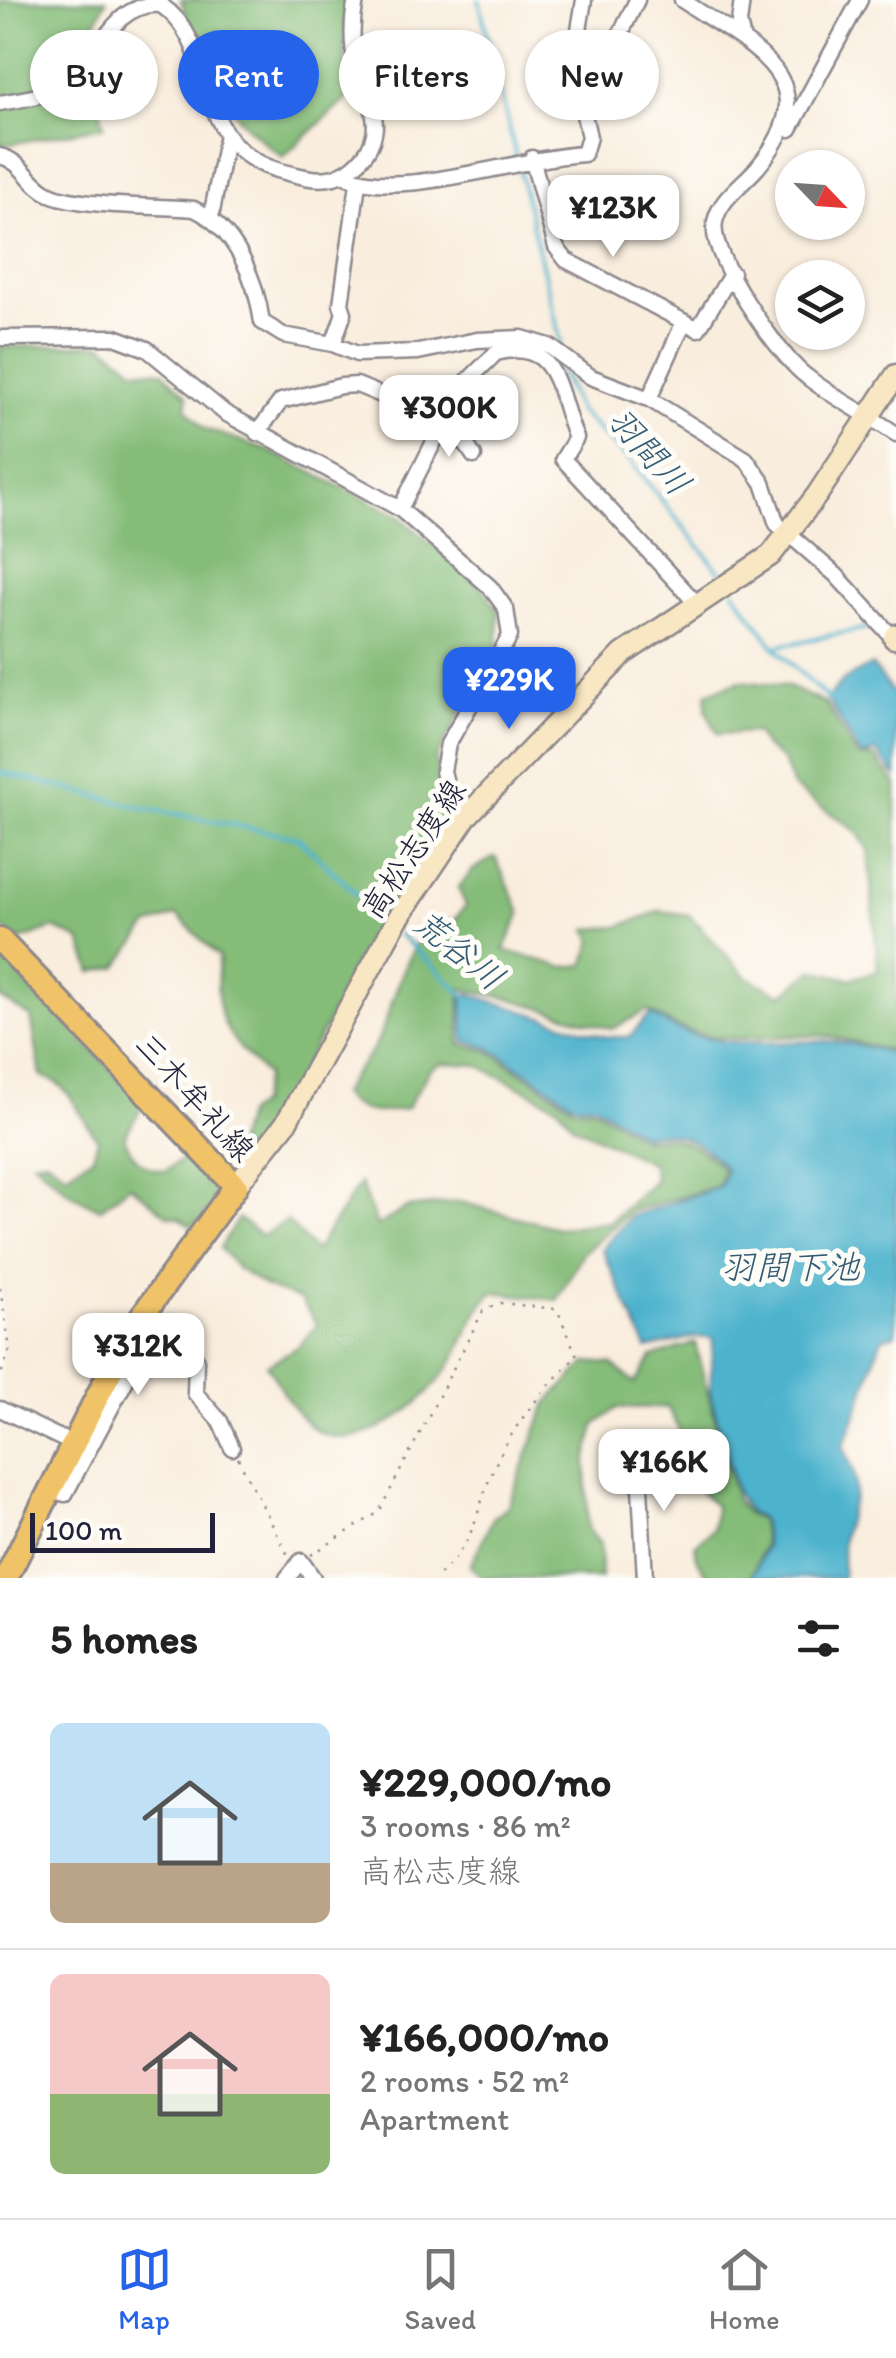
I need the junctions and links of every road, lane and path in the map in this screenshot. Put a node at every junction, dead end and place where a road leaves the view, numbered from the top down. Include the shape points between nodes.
1 (356, 0) edge
2 (584, 0) edge
3 (637, 0) edge
4 (682, 0) edge
5 (742, 0) edge
6 (860, 0) edge
7 (578, 30) edge
8 (622, 30) edge
9 (744, 40) junction
10 (0, 103) edge
11 (583, 120) edge
12 (227, 134) junction
13 (0, 156) edge
14 (522, 160) junction
15 (758, 167) junction
16 (342, 174) junction
17 (358, 183) junction
18 (211, 217) junction
19 (732, 272) junction
20 (684, 322) junction
21 (0, 338) edge
22 (333, 344) junction
23 (546, 351) junction
24 (896, 376) edge
25 (649, 399) junction
26 (444, 409) junction
27 (869, 416) junction
28 (257, 433) junction
29 (896, 434) edge
30 (474, 456) dead end
31 (400, 509) junction
32 (787, 536) junction
33 (698, 604) junction
34 (895, 638) edge
35 (466, 817) junction
36 (0, 940) edge
37 (236, 1186) junction
38 (0, 1288) edge
39 (0, 1378) edge
40 (0, 1410) edge
41 (71, 1443) junction
42 (232, 1448) joint
43 (638, 1452) dead end
44 (48, 1490) junction
45 (294, 1569) edge
46 (6, 1578) edge
47 (313, 1578) edge
48 (436, 1578) edge
49 (645, 1578) edge

1 - 16 street via 352,44 374,135 358,163
2 - 7 street
3 - 8 street
4 - 9 street
5 - 9 street
6 - 15 street via 781,148
9 - 15 street via 779,71 790,102
10 - 12 street via 63,86 92,59 117,19 152,3 183,28
11 - 14 street via 584,154
12 - 16 street via 256,162 281,172 310,178
12 - 18 street
13 - 18 street via 60,197 194,209
14 - 17 street via 404,185
14 - 20 street via 560,256
15 - 19 street via 714,222 718,250
16 - 17 street
17 - 22 street via 344,313
18 - 22 street via 250,272 262,322 270,330
19 - 20 street via 698,330
19 - 27 street via 787,359
20 - 25 street
21 - 28 street via 114,337 147,348
22 - 23 street via 381,355 522,338
23 - 25 street
23 - 26 street via 496,353
23 - 33 street via 576,438 564,458
24 - 27 main road, 高松志度線
25 - 32 street via 746,459
26 - 28 street via 341,386 281,401
26 - 30 street
26 - 31 street
27 - 29 street
27 - 32 main road, 高松志度線
28 - 31 street
31 - 35 street via 490,587 506,609 510,636 448,744 443,772 449,795
32 - 33 main road, 高松志度線
32 - 34 street via 836,575
33 - 35 main road, 高松志度線 via 623,654
35 - 37 main road, 高松志度線 via 416,889 286,1122
36 - 37 main road, 三木牟礼線
37 - 41 main road, 三木牟礼線 via 129,1334
38 - 39 path via 10,1349
40 - 41 street
41 - 44 main road, 三木牟礼線
42 - 44 street via 220,1421 194,1393 191,1346 148,1339 65,1494
42 - 45 path
43 - 49 street
44 - 46 main road, 三木牟礼線
45 - 47 street
45 - 48 path via 379,1512 484,1311 500,1302 557,1309 576,1356 524,1417 493,1470 472,1538

